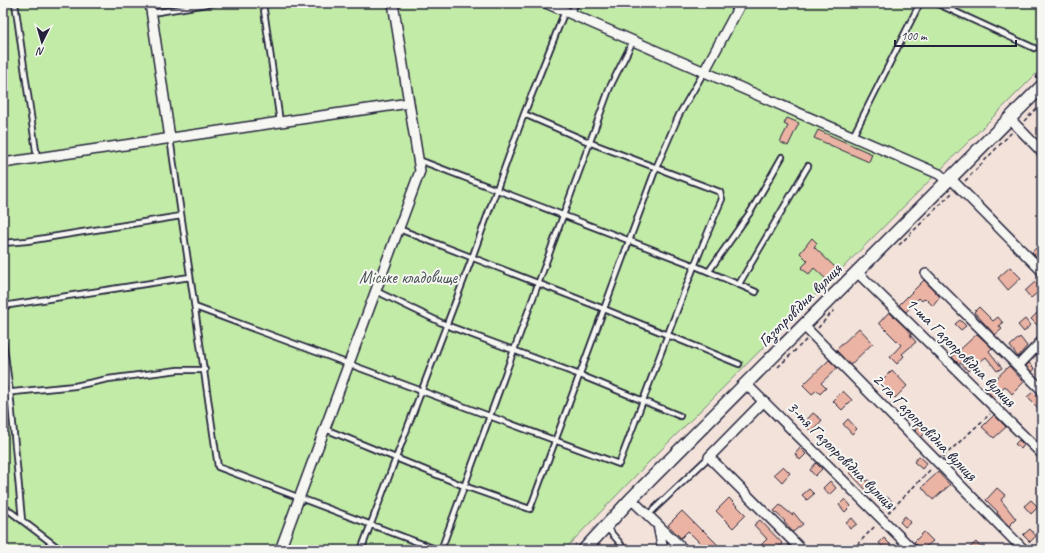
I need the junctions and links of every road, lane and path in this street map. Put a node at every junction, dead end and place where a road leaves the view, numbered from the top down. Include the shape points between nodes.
1 (15, 3) edge
2 (150, 3) edge
3 (213, 3) edge
4 (263, 3) edge
5 (393, 3) edge
6 (546, 3) edge
7 (576, 3) edge
8 (741, 3) edge
9 (920, 3) edge
10 (936, 3) edge
11 (568, 12) junction
12 (151, 13) junction
13 (633, 41) junction
14 (1034, 48) dead end
15 (704, 72) junction
16 (1042, 86) edge
17 (409, 103) junction
18 (524, 114) junction
19 (1009, 118) junction
20 (280, 122) junction
21 (170, 138) junction
22 (852, 138) junction
23 (591, 143) junction
24 (1042, 152) edge
25 (782, 157) dead end
26 (37, 158) junction
27 (419, 160) junction
28 (3, 163) edge
29 (808, 166) dead end
30 (656, 168) junction
31 (948, 180) junction
32 (496, 190) junction
33 (564, 215) junction
34 (181, 216) junction
35 (400, 229) junction
36 (628, 240) junction
37 (3, 243) edge
38 (472, 258) junction
39 (693, 265) junction
40 (1042, 271) edge
41 (709, 272) junction
42 (858, 272) junction
43 (926, 274) dead end
44 (190, 277) junction
45 (538, 283) junction
46 (739, 284) junction
47 (376, 291) junction
48 (756, 292) dead end
49 (3, 306) edge
50 (195, 307) junction
51 (604, 309) junction
52 (446, 325) junction
53 (804, 326) junction
54 (669, 335) junction
55 (3, 340) edge
56 (1042, 341) edge
57 (513, 350) junction
58 (349, 363) junction
59 (739, 364) dead end
60 (1018, 366) junction
61 (205, 370) junction
62 (580, 375) junction
63 (746, 384) junction
64 (1042, 390) edge
65 (10, 392) junction
66 (421, 392) junction
67 (3, 393) edge
68 (643, 401) junction
69 (764, 401) junction
70 (996, 409) junction
71 (680, 416) dead end
72 (490, 417) junction
73 (325, 429) junction
74 (555, 440) junction
75 (1042, 454) edge
76 (709, 457) junction
77 (395, 458) junction
78 (938, 462) junction
79 (464, 486) junction
80 (299, 498) junction
81 (631, 499) junction
82 (3, 506) edge
83 (648, 515) junction
84 (882, 519) junction
85 (22, 520) junction
86 (371, 524) junction
87 (658, 525) junction
88 (606, 527) junction
89 (61, 550) edge
90 (280, 550) edge
91 (361, 550) edge
92 (439, 550) edge
93 (584, 550) edge
94 (624, 550) edge
95 (663, 550) edge
96 (684, 550) edge
97 (802, 550) edge
98 (852, 550) edge
99 (913, 550) edge
100 (1024, 550) edge

1 - 26 lane
2 - 12 street
3 - 12 lane
4 - 20 lane
5 - 17 street
6 - 11 street
7 - 11 lane
8 - 15 street
9 - 22 lane
10 - 14 lane
11 - 13 street
11 - 18 lane
12 - 21 street
13 - 15 street
13 - 23 lane via 610,87
15 - 22 street
15 - 30 lane via 679,115
16 - 19 main road, Газопровідна вулиця
17 - 20 street
17 - 27 street
18 - 23 lane
18 - 32 lane
19 - 24 street
19 - 31 main road, Газопровідна вулиця
20 - 21 street
21 - 26 street
21 - 34 lane
22 - 31 street
23 - 30 lane
23 - 33 lane
25 - 41 lane via 751,211
26 - 28 street
27 - 32 lane
27 - 35 street via 420,171
29 - 46 lane
30 - 36 lane
30 - 39 lane via 720,192 722,199
31 - 40 street
31 - 42 main road, Газопровідна вулиця
32 - 33 lane
32 - 38 lane
33 - 36 lane
33 - 45 lane
34 - 37 lane
34 - 44 lane
35 - 38 lane
35 - 47 street
36 - 39 lane
36 - 51 lane
38 - 45 lane
38 - 52 lane
39 - 41 lane
39 - 54 lane
41 - 46 lane
42 - 53 main road, Газопровідна вулиця
42 - 70 street, 1-ша Газопровідна вулиця
43 - 60 street
44 - 49 lane
44 - 50 lane
45 - 51 lane
45 - 57 lane
46 - 48 lane
47 - 52 lane
47 - 58 street
50 - 58 lane
50 - 61 lane
51 - 54 lane
51 - 62 lane
52 - 57 lane
52 - 66 lane
53 - 63 main road, Газопровідна вулиця
53 - 78 street, 2-га Газопровідна вулиця
54 - 59 lane
54 - 68 lane
55 - 65 lane
56 - 60 street
57 - 62 lane
57 - 72 lane
58 - 66 lane
58 - 73 street
60 - 64 street
61 - 65 lane via 178,370 75,386
61 - 80 lane via 218,467
62 - 68 lane
62 - 74 lane
63 - 69 street, 3-тя Газопровідна вулиця
63 - 81 main road, Газопровідна вулиця
65 - 67 lane
65 - 85 lane
66 - 72 lane
66 - 77 lane
68 - 71 lane
68 - 74 lane via 619,464
69 - 76 street
69 - 84 street, 3-тя Газопровідна вулиця
70 - 75 street, 1-ша Газопровідна вулиця
70 - 78 path
72 - 74 lane
72 - 79 lane
73 - 77 lane
73 - 80 street
74 - 79 lane via 530,509
76 - 83 lane
76 - 97 street
77 - 79 lane
77 - 86 lane
78 - 84 path
78 - 100 street, 2-га Газопровідна вулиця
79 - 92 lane
80 - 86 lane
80 - 90 street
81 - 83 street
81 - 88 main road, Газопровідна вулиця
82 - 85 lane
83 - 87 street
84 - 98 path
84 - 99 street, 3-тя Газопровідна вулиця
85 - 89 lane
86 - 91 lane
86 - 92 lane
87 - 95 street
87 - 96 street
88 - 93 main road, Газопровідна вулиця
88 - 94 lane

